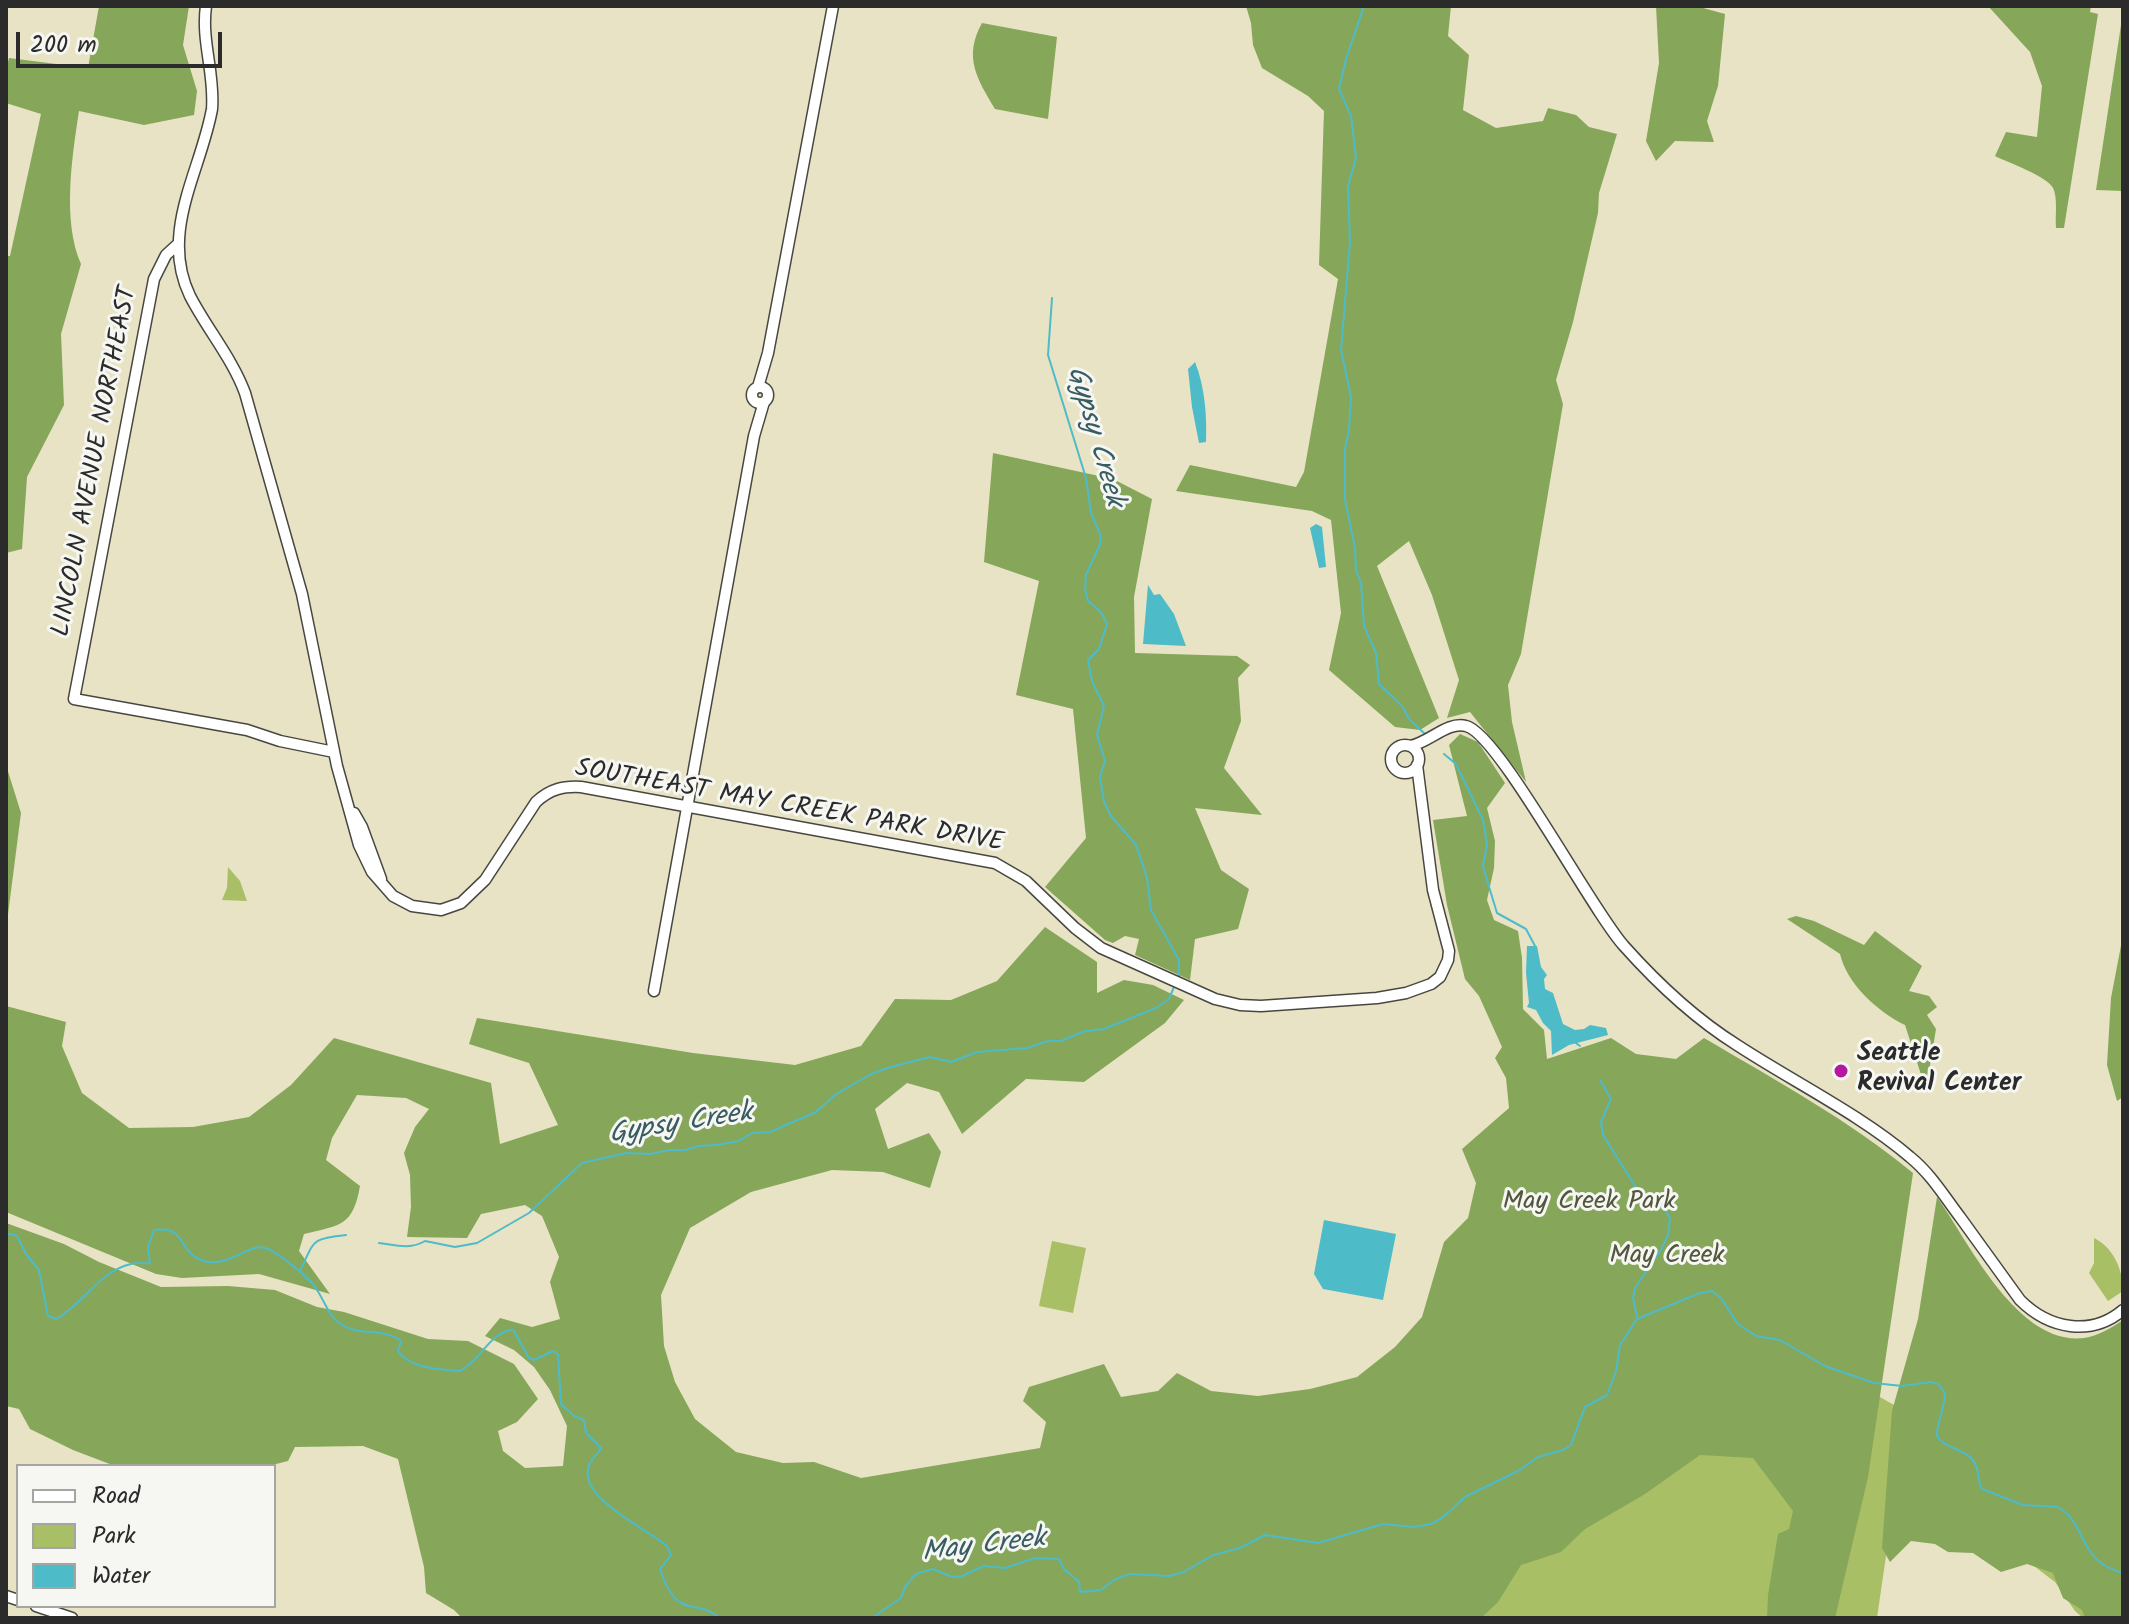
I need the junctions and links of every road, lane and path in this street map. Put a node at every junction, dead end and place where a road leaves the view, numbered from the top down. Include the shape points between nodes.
1 (206, 6) edge
2 (833, 6) edge
3 (178, 244) junction
4 (1443, 733) junction
5 (1410, 746) junction
6 (334, 752) junction
7 (1418, 761) junction
8 (1401, 772) junction
9 (1421, 798) junction
10 (687, 806) junction
11 (654, 991) dead end
12 (2123, 1310) edge
13 (42, 1608) edge
14 (72, 1618) edge

1 - 3 street, LINCOLN AVENUE NORTHEAST via 212,109
2 - 10 street via 768,353 763,389 768,398 759,401
3 - 6 street via 190,294 245,393 302,594
3 - 6 street, LINCOLN AVENUE NORTHEAST via 154,279 74,699 247,730
4 - 5 street
4 - 7 street
4 - 12 street via 1461,725 1482,736 1608,925 1652,976 1733,1043 1921,1166 2027,1307 2053,1323 2079,1327
5 - 7 street
5 - 8 street via 1397,747 1392,754 1394,767
6 - 10 street, SOUTHEAST MAY CREEK PARK DRIVE via 359,845 372,872 393,896 421,909 461,903 485,880 536,802 560,788
7 - 8 street via 1410,771
7 - 9 street, SOUTHEAST MAY CREEK PARK DRIVE
8 - 9 street, SOUTHEAST MAY CREEK PARK DRIVE
9 - 10 street, SOUTHEAST MAY CREEK PARK DRIVE via 1435,903 1449,951 1440,977 1420,989 1377,998 1261,1006 1199,994 1117,957 1075,928 1019,876 995,863
10 - 11 street
13 - 14 street

